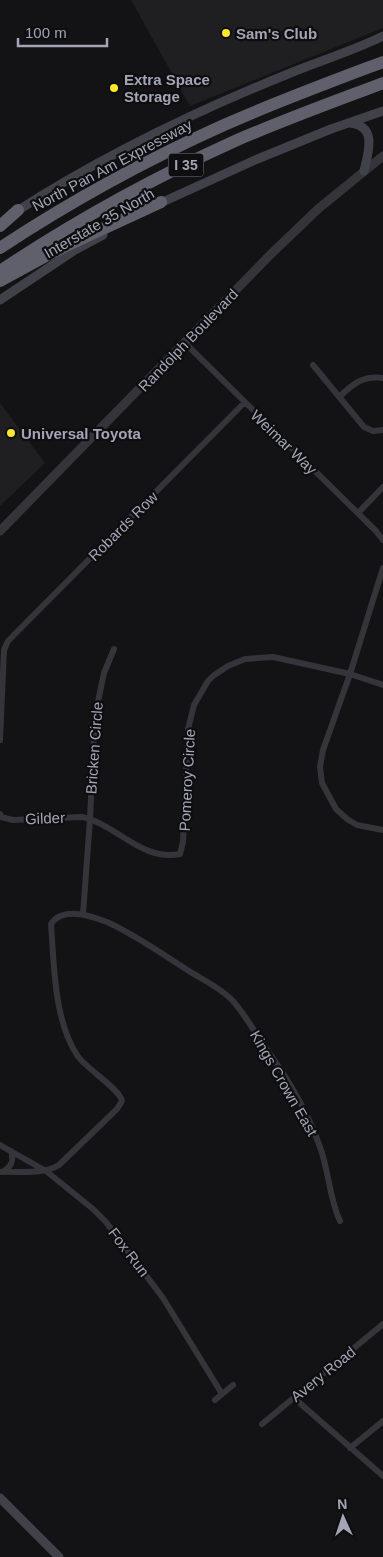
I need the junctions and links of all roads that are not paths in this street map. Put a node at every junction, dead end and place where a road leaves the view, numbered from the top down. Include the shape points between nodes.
1 (383, 36) edge
2 (383, 62) edge
3 (383, 83) edge
4 (383, 111) edge
5 (347, 123) junction
6 (383, 156) edge
7 (364, 171) junction
8 (161, 202) junction
9 (18, 210) junction
10 (0, 222) edge
11 (0, 226) edge
12 (0, 248) edge
13 (0, 271) edge
14 (0, 281) edge
15 (0, 300) edge
16 (184, 343) junction
17 (312, 365) dead end
18 (383, 378) edge
19 (339, 397) junction
20 (244, 403) junction
21 (383, 430) edge
22 (383, 487) edge
23 (358, 513) junction
24 (0, 531) edge
25 (383, 540) edge
26 (383, 568) edge
27 (114, 650) dead end
28 (350, 674) junction
29 (383, 685) edge
30 (0, 740) edge
31 (1, 815) edge
32 (90, 819) junction
33 (383, 830) edge
34 (83, 914) junction
35 (0, 1145) edge
36 (11, 1151) junction
37 (46, 1171) junction
38 (2, 1172) edge
39 (340, 1221) dead end
40 (383, 1324) edge
41 (233, 1385) dead end
42 (222, 1394) junction
43 (294, 1398) junction
44 (215, 1400) dead end
45 (383, 1421) edge
46 (262, 1424) dead end
47 (350, 1448) junction
48 (383, 1476) edge
49 (0, 1498) edge
50 (59, 1557) edge

1 - 9 main road via 189,117 86,170
2 - 12 highway, North Pan Am Expressway / I 35 via 170,150
3 - 13 highway, I 35 via 242,138 145,185 89,215
4 - 5 main road, Interstate 35 North
5 - 7 main road via 358,124 370,138
5 - 8 main road, Interstate 35 North
6 - 7 street, Randolph Boulevard
7 - 16 street, Randolph Boulevard via 318,209
8 - 14 highway via 55,251
8 - 15 main road, Interstate 35 North via 75,250
9 - 10 main road
9 - 11 highway
16 - 20 street, Weimar Way
16 - 24 street, Randolph Boulevard
17 - 19 street
18 - 19 street via 362,379
19 - 21 street via 364,427 373,431
20 - 23 street, Weimar Way
20 - 30 street, Robards Row via 8,641 4,650
22 - 23 street
23 - 25 street, Weimar Way
26 - 28 street
27 - 32 street, Bricken Circle via 104,673 95,716
28 - 29 street, Pomeroy Circle
28 - 32 street, Pomeroy Circle via 264,657 228,666 208,681 194,705 188,729 180,854 157,854
28 - 33 street via 323,750 322,783 336,809 346,819 357,825
31 - 32 street, Gilder via 13,820
32 - 34 street, Bricken Circle
34 - 37 street via 62,915 52,924 64,1026 77,1055 118,1093 122,1101 59,1165
34 - 39 street, Kings Crown East via 136,937 232,1000 273,1058 313,1129
35 - 36 street, Fox Run
36 - 37 street, Fox Run
36 - 38 street via 11,1166
37 - 38 street
37 - 42 street, Fox Run via 93,1208 114,1231 163,1298
40 - 43 street, Avery Road
41 - 42 street
42 - 44 street
43 - 46 street, Avery Road
43 - 47 street
45 - 47 street
47 - 48 street
49 - 50 main road

